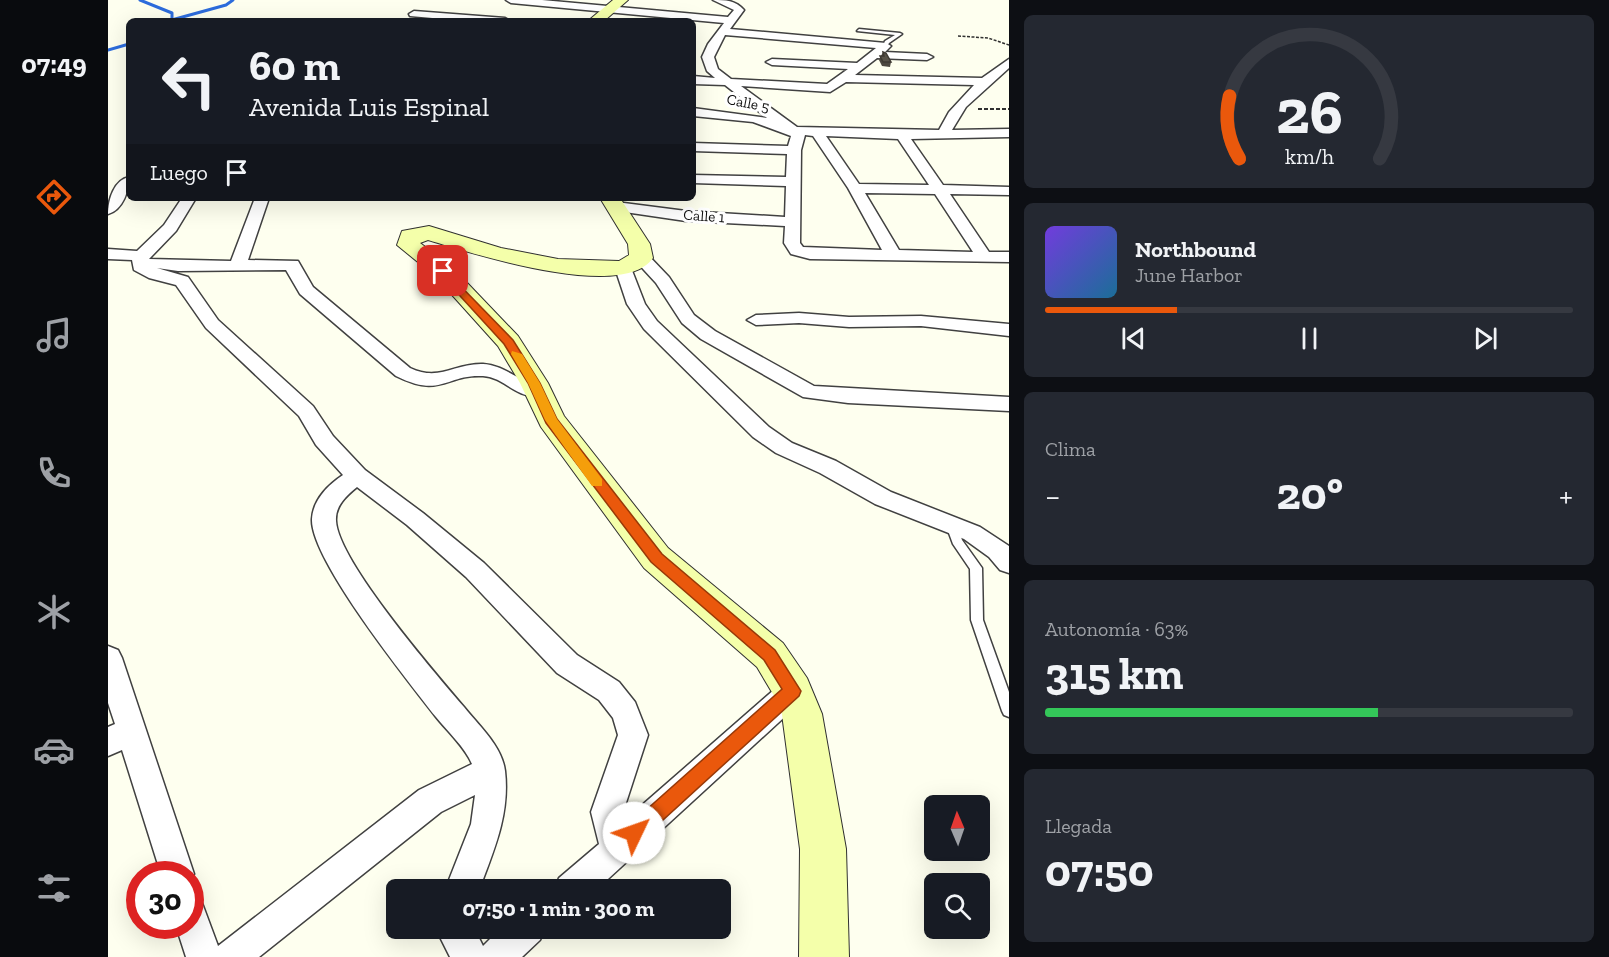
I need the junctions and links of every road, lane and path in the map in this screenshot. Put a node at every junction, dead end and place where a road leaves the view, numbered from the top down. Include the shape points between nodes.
1 (511, 0) edge
2 (519, 0) edge
3 (621, 0) edge
4 (718, 0) edge
5 (608, 10) junction
6 (414, 15) dead end
7 (460, 18) edge
8 (508, 18) edge
9 (599, 18) edge
10 (733, 21) junction
11 (859, 30) dead end
12 (724, 32) junction
13 (958, 36) dead end
14 (1009, 45) edge
15 (886, 46) junction
16 (708, 48) junction
17 (696, 54) edge
18 (874, 55) junction
19 (927, 57) dead end
20 (772, 62) dead end
21 (1009, 62) edge
22 (858, 66) junction
23 (846, 78) junction
24 (1009, 78) edge
25 (696, 80) edge
26 (987, 80) junction
27 (725, 82) junction
28 (959, 109) junction
29 (1009, 109) edge
30 (696, 112) edge
31 (796, 131) junction
32 (817, 132) junction
33 (945, 132) junction
34 (1009, 133) edge
35 (902, 135) junction
36 (696, 147) edge
37 (794, 150) junction
38 (696, 179) edge
39 (793, 182) junction
40 (126, 185) edge
41 (855, 188) junction
42 (939, 190) junction
43 (1009, 192) edge
44 (187, 201) edge
45 (261, 201) edge
46 (613, 203) edge
47 (108, 209) edge
48 (793, 222) junction
49 (108, 254) edge
50 (893, 255) junction
51 (984, 256) junction
52 (1009, 257) edge
53 (141, 259) junction
54 (632, 263) junction
55 (238, 265) junction
56 (756, 320) dead end
57 (1009, 330) edge
58 (538, 390) junction
59 (1009, 404) edge
60 (357, 476) junction
61 (952, 525) junction
62 (1009, 563) edge
63 (108, 658) edge
64 (793, 691) junction
65 (1009, 711) edge
66 (120, 736) edge
67 (490, 771) junction
68 (616, 849) junction
69 (172, 861) edge
70 (466, 879) edge
71 (583, 879) edge
72 (198, 939) edge
73 (458, 939) edge
74 (516, 939) edge
75 (204, 957) edge
76 (231, 957) edge
77 (470, 957) edge
78 (496, 957) edge
79 (824, 957) edge

1 - 2 street
2 - 5 street
2 - 8 street
3 - 5 street
4 - 10 street via 738,7
5 - 9 street
5 - 10 street
6 - 7 street
10 - 12 street
11 - 15 lane via 900,34
12 - 15 street
12 - 16 street
13 - 14 path via 988,38
15 - 18 street
16 - 17 street
16 - 27 street via 713,71
18 - 19 street
18 - 22 street
20 - 22 street
21 - 26 street
22 - 23 street
23 - 26 street
23 - 27 street via 830,88
24 - 26 street
25 - 27 street
26 - 28 street
27 - 31 street
28 - 29 path
28 - 33 street via 945,125
30 - 31 street, Calle 5 via 754,118
31 - 32 street, Calle 5
31 - 37 street
32 - 35 street, Calle 5
32 - 41 street
33 - 34 street, Calle 5
33 - 35 street, Calle 5
35 - 42 street
36 - 37 street
37 - 39 street
38 - 39 street
39 - 48 street
40 - 47 street
41 - 42 street
41 - 50 street
42 - 43 street
42 - 51 street
44 - 53 street via 170,228
45 - 55 street
46 - 48 street, Calle 1 via 686,216
46 - 54 street via 639,244
48 - 50 street via 792,243 797,251
49 - 53 street
50 - 51 street
51 - 52 street
53 - 55 street via 178,266
53 - 60 street via 140,266 147,271 182,281 212,324 306,411 324,440
54 - 58 street via 558,266 488,252 438,235 410,236 411,249 443,271 509,342
54 - 59 street via 663,281 677,306 708,335 810,392
54 - 61 street via 636,304 650,325 761,432 784,448 883,498
55 - 58 street via 292,265 306,290 418,381 438,381 486,370 504,374 518,388
56 - 57 street via 921,321
58 - 64 street via 551,420 657,558 770,655
60 - 67 street via 333,495 326,508 327,539 368,606 485,755
60 - 68 street via 475,570 567,664 609,691 625,711 633,735 607,812
61 - 62 street via 986,541
61 - 65 lane via 957,541 975,568 977,620
63 - 66 street
64 - 68 street
64 - 79 street via 802,714 823,849
66 - 69 street
67 - 70 street via 490,821
67 - 76 street via 430,801
68 - 71 street
72 - 75 street
73 - 77 street
74 - 78 street

